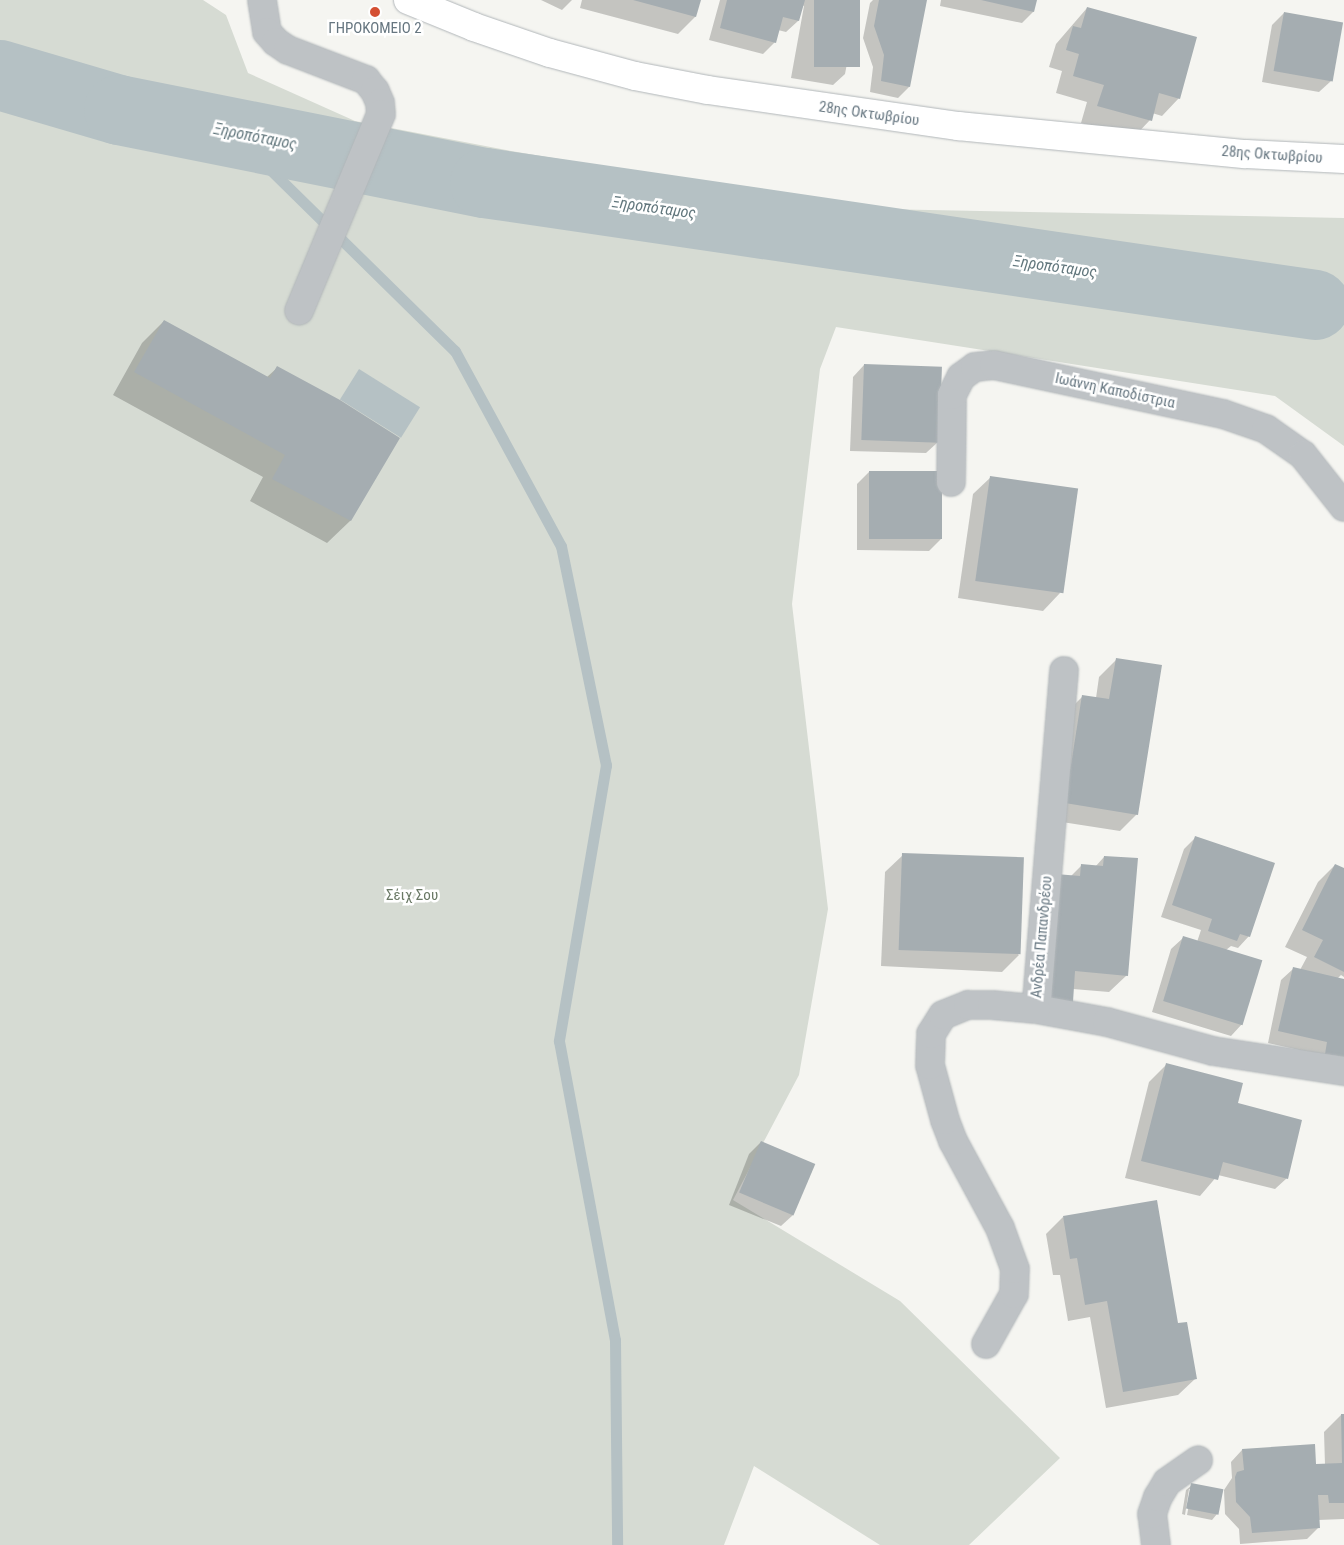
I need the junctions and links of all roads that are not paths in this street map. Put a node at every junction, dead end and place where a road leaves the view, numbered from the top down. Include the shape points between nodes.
1 (262, 0) edge
2 (408, 0) edge
3 (1344, 159) edge
4 (299, 311) dead end
5 (951, 482) dead end
6 (1344, 507) edge
7 (1064, 671) dead end
8 (1036, 1009) junction
9 (1344, 1071) edge
10 (986, 1344) dead end
11 (1198, 1460) dead end
12 (1156, 1545) edge

1 - 4 street via 267,32 276,42 288,50 366,80 380,103 380,114
2 - 3 main road, 28ης Οκτωβρίου via 550,53 635,76 708,90 958,126 1246,154
5 - 6 street, Ιωάννη Καποδίστρια via 952,395 961,377 976,367 994,365 1223,414 1266,429 1303,455
7 - 8 street, Ανδρέα Παπανδρέου
8 - 9 street, Ανδρέα Παπανδρέου via 1107,1022 1213,1051
8 - 10 street via 992,1005 960,1007 943,1015 930,1034 930,1065 945,1120 1000,1228 1015,1269 1014,1294
11 - 12 street via 1167,1482 1158,1497 1152,1514

